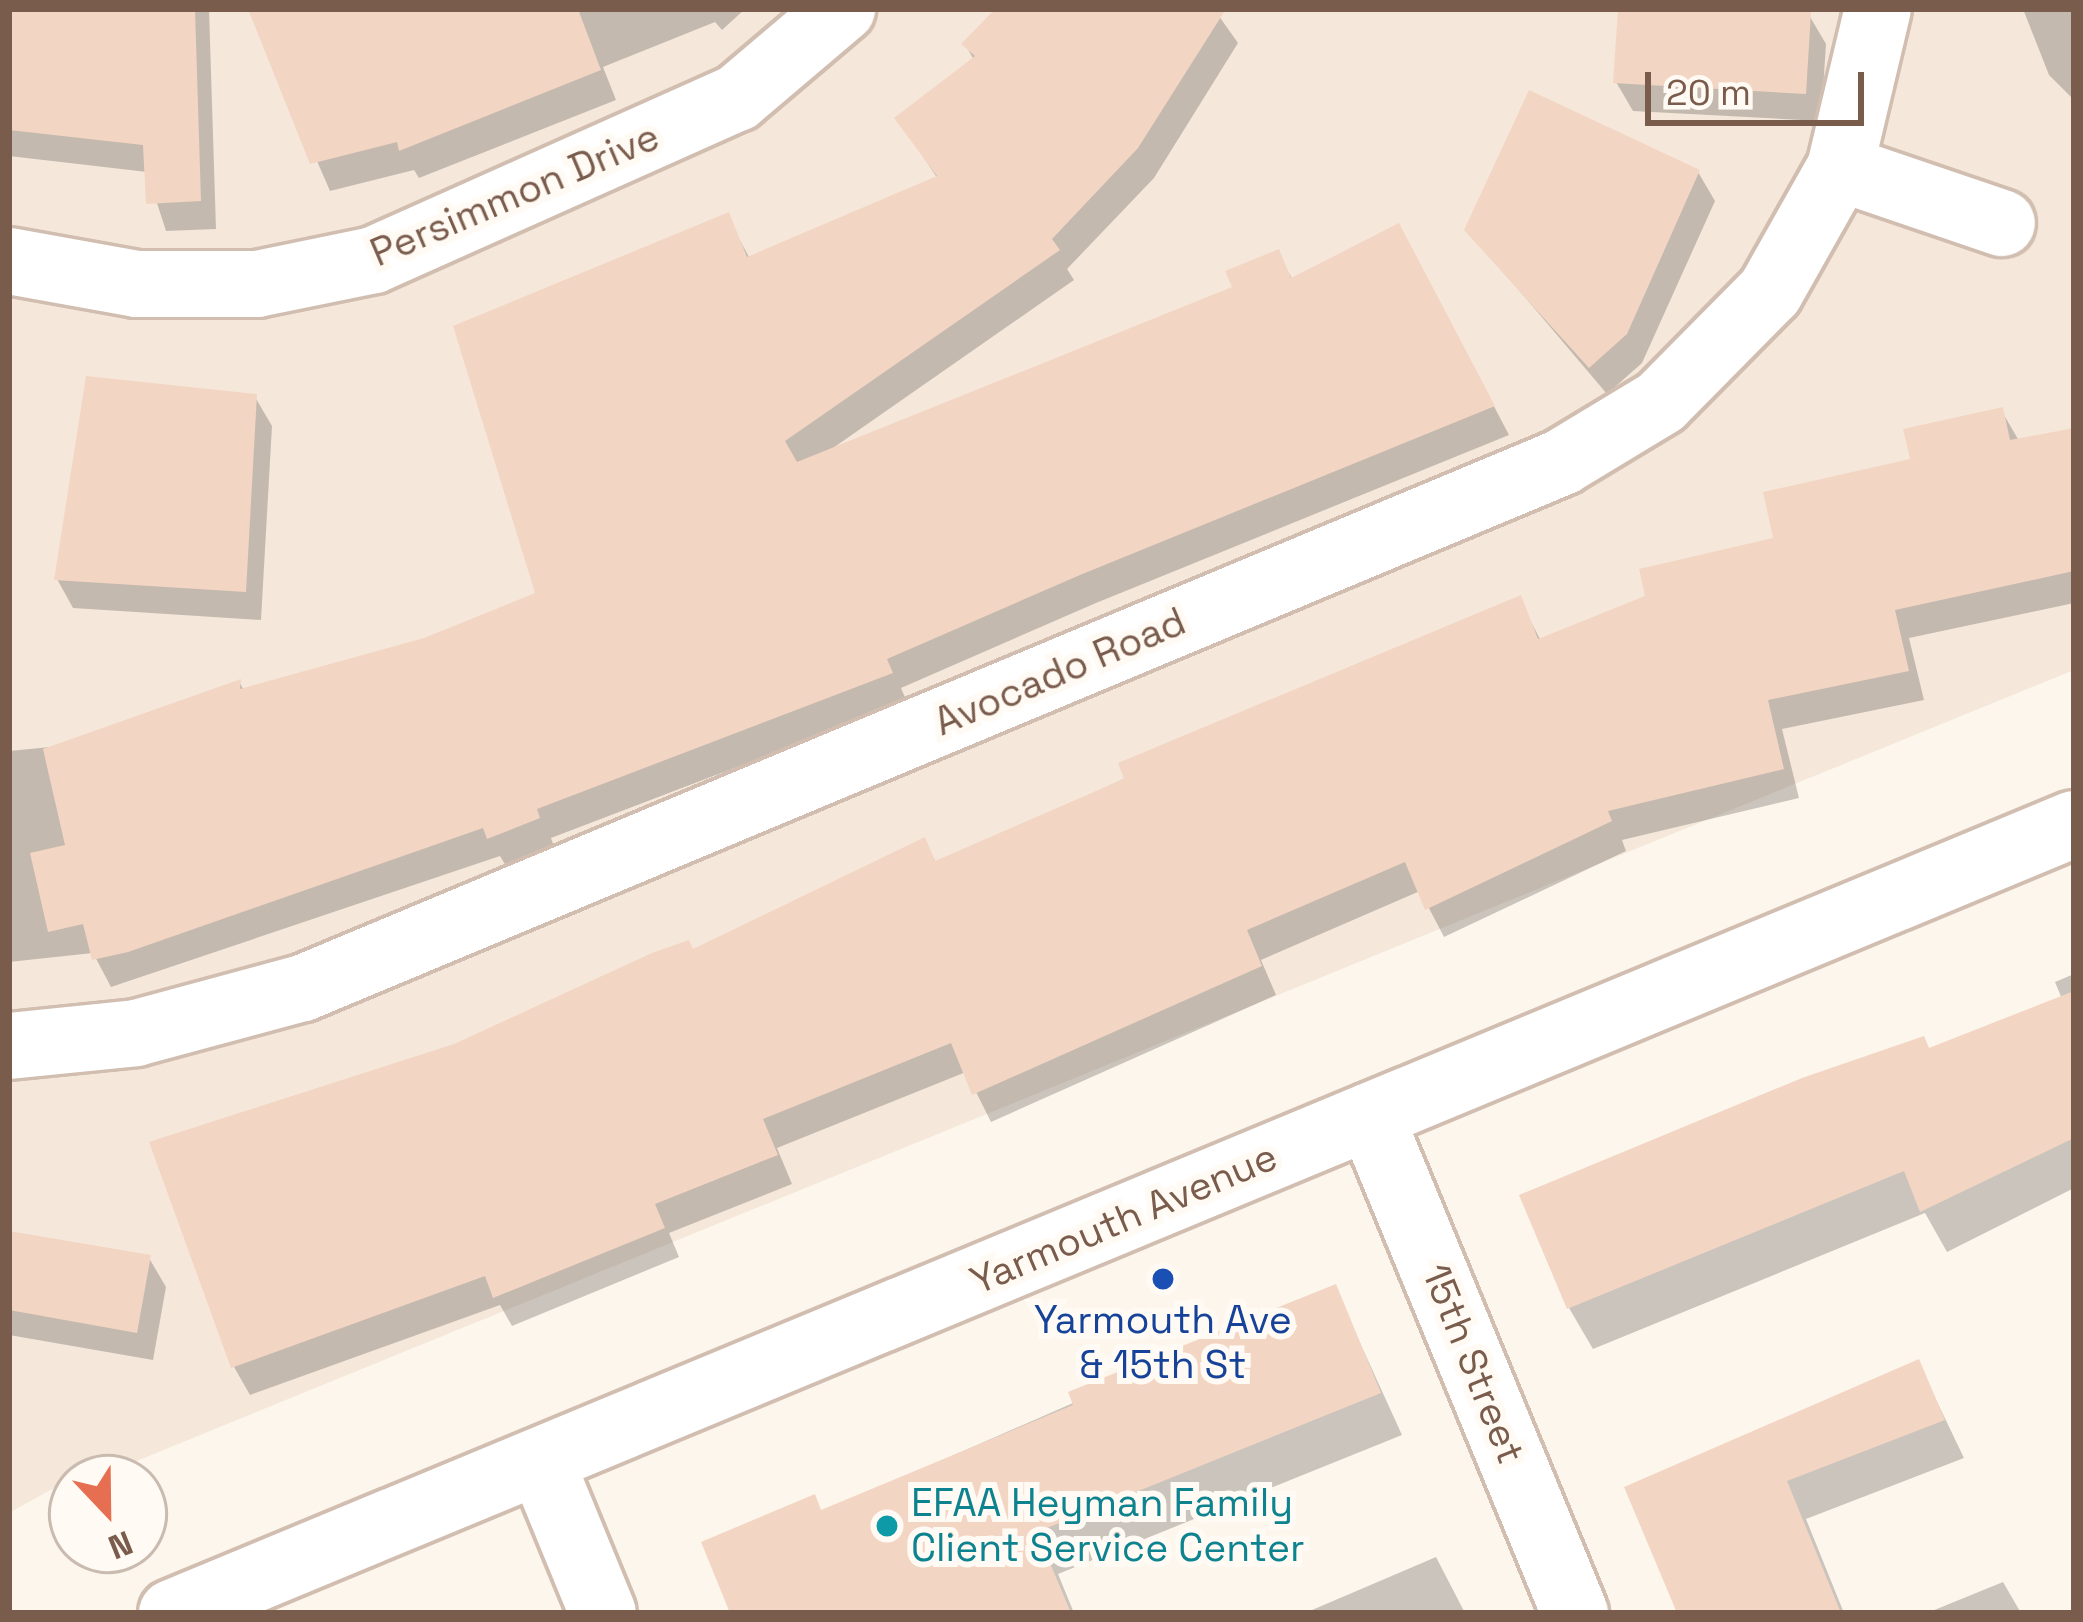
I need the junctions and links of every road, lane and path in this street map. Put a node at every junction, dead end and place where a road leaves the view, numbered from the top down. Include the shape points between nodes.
1 (842, 9) edge
2 (1878, 9) edge
3 (1840, 168) junction
4 (2002, 223) dead end
5 (9, 261) edge
6 (2074, 824) edge
7 (9, 1046) edge
8 (1370, 1116) junction
9 (541, 1462) junction
10 (172, 1613) edge
11 (603, 1613) edge
12 (1575, 1613) edge

1 - 5 street, Persimmon Drive via 737,98 374,260 256,284 157,284
2 - 3 street, Avocado Road
3 - 4 street
3 - 7 street, Avocado Road via 1770,292 1661,403 1562,462 302,988 136,1033
6 - 8 street, Yarmouth Avenue
8 - 9 street, Yarmouth Avenue
8 - 12 street, 15th Street
9 - 10 street, Yarmouth Avenue
9 - 11 street

